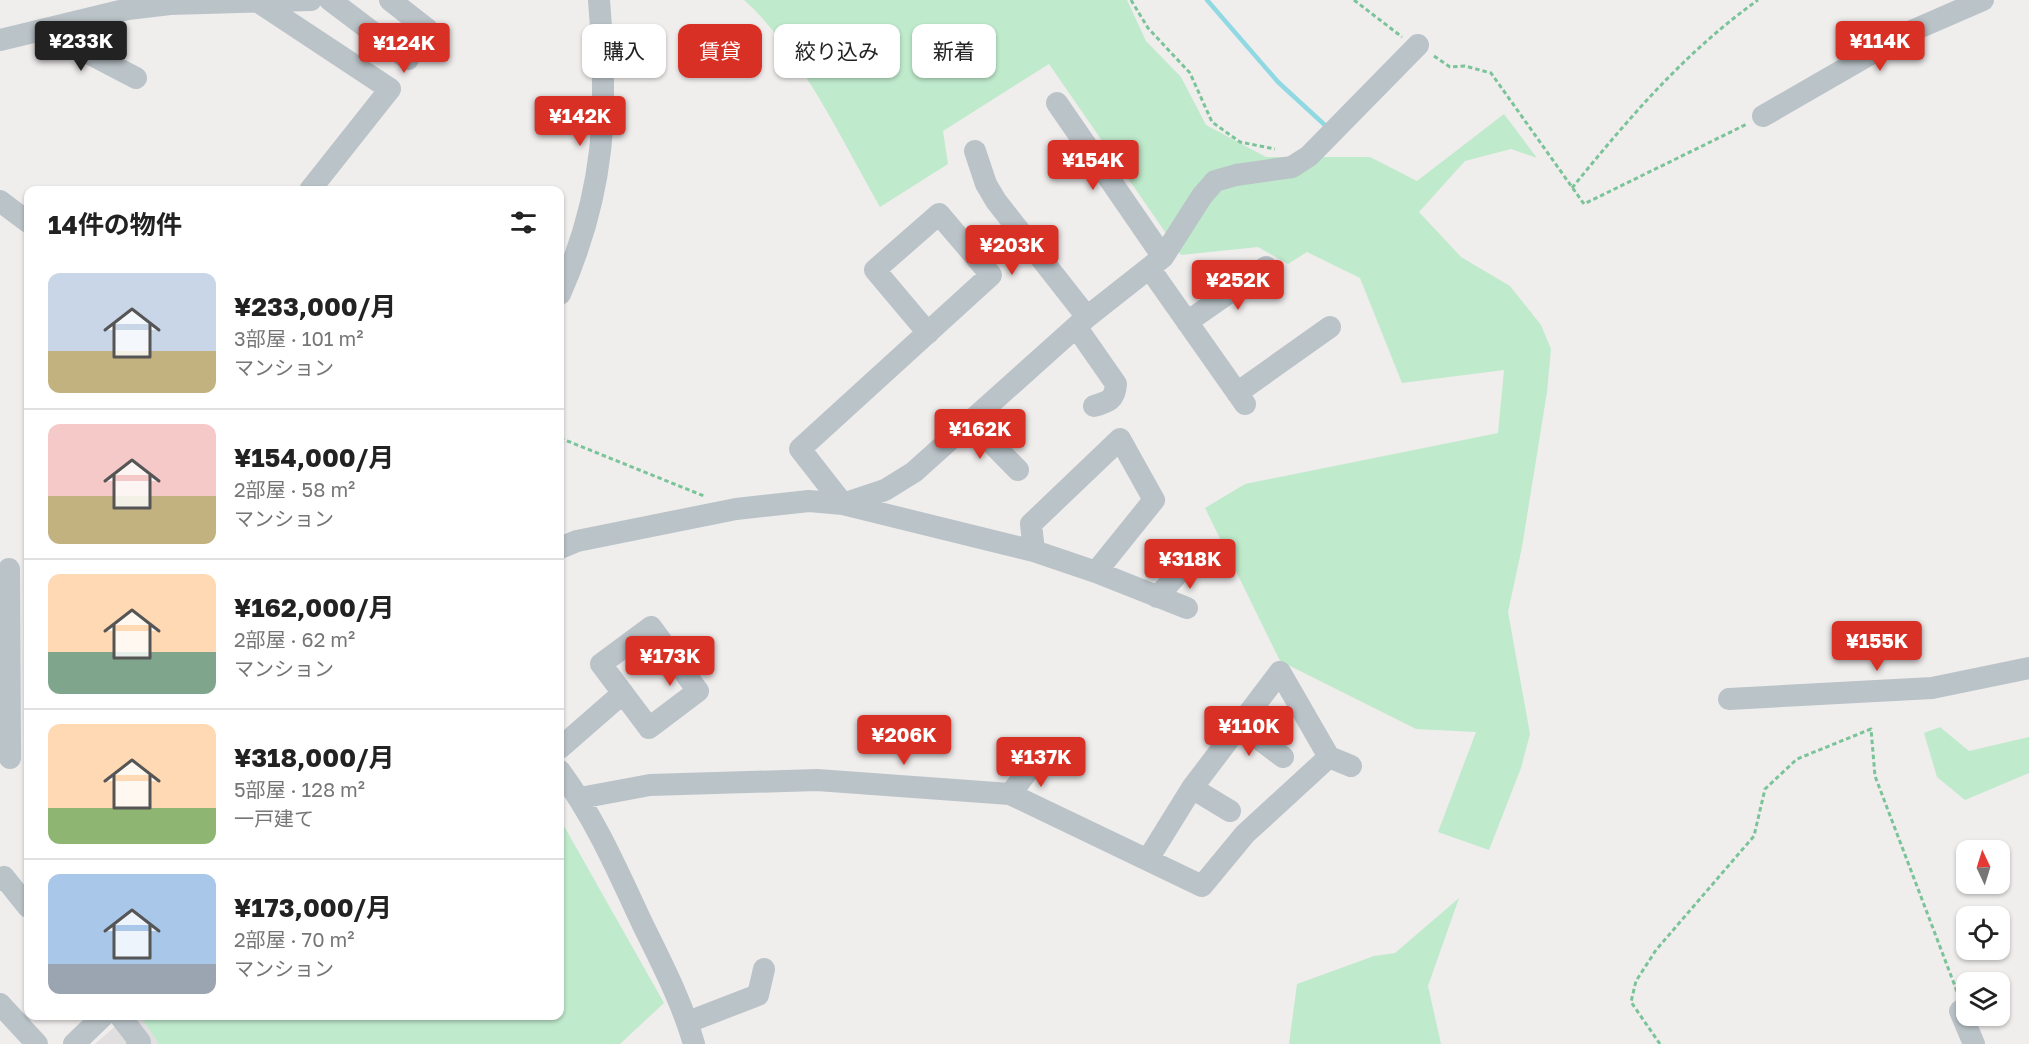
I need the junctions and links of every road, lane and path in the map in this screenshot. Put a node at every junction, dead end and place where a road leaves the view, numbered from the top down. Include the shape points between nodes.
1 (311, 0) edge
2 (330, 0) edge
3 (390, 0) edge
4 (599, 0) edge
5 (1131, 0) edge
6 (1354, 0) edge
7 (1758, 0) edge
8 (1983, 0) edge
9 (260, 3) junction
10 (427, 29) dead end
11 (44, 30) junction
12 (0, 40) edge
13 (1418, 45) junction
14 (408, 59) dead end
15 (136, 78) dead end
16 (1056, 103) dead end
17 (1762, 116) joint
18 (975, 152) dead end
19 (1309, 156) junction
20 (313, 186) edge
21 (1572, 189) junction
22 (0, 201) edge
23 (24, 219) edge
24 (1156, 263) junction
25 (1266, 267) dead end
26 (564, 285) edge
27 (1082, 322) junction
28 (1187, 322) junction
29 (1330, 327) dead end
30 (928, 333) junction
31 (1094, 406) dead end
32 (971, 422) junction
33 (564, 440) edge
34 (1018, 470) dead end
35 (705, 496) dead end
36 (843, 504) junction
37 (564, 546) edge
38 (1034, 552) junction
39 (1194, 556) dead end
40 (13, 569) edge
41 (1096, 572) junction
42 (1157, 597) junction
43 (1187, 608) dead end
44 (2029, 668) edge
45 (623, 693) dead end
46 (1729, 699) dead end
47 (1239, 724) junction
48 (564, 745) edge
49 (1040, 757) dead end
50 (1283, 757) dead end
51 (10, 758) dead end
52 (1329, 758) junction
53 (1351, 766) dead end
54 (564, 776) edge
55 (1192, 788) junction
56 (1010, 794) junction
57 (580, 798) junction
58 (1230, 811) dead end
59 (1148, 859) junction
60 (0, 880) edge
61 (24, 902) edge
62 (764, 969) dead end
63 (1956, 989) edge
64 (0, 1004) edge
65 (99, 1020) edge
66 (123, 1020) edge
67 (687, 1022) junction
68 (1966, 1026) edge
69 (38, 1044) edge
70 (74, 1044) edge
71 (137, 1044) edge
72 (694, 1044) edge
73 (1660, 1044) edge
74 (1974, 1044) edge

1 - 9 street
2 - 14 street
3 - 10 street
4 - 26 street via 605,76 595,193 580,249
5 - 19 path via 1148,28 1190,73 1212,122 1240,142
6 - 13 path via 1395,34
7 - 21 path via 1687,57
8 - 17 street via 1907,33
9 - 11 street via 170,4 128,9
9 - 20 street via 390,89
11 - 12 street
11 - 15 street
13 - 19 street
13 - 21 path via 1450,67 1465,66 1491,73
16 - 24 street
17 - 21 path via 1584,204
18 - 27 street via 996,201
19 - 24 street via 1292,167 1215,182
22 - 23 street
24 - 27 street
24 - 28 street
25 - 28 street
27 - 31 street via 1116,384 1111,401
27 - 32 street
28 - 29 street via 1241,398
30 - 30 street via 991,275 939,214 875,270
30 - 36 street via 800,448
32 - 34 street
32 - 36 street via 914,472 885,490
33 - 35 path
36 - 37 street via 809,501 736,509
36 - 38 street
38 - 41 street
38 - 41 street via 1031,524 1120,439 1154,500
39 - 42 street
40 - 51 street
41 - 42 street
42 - 43 street
44 - 46 street via 1932,688
45 - 48 street
47 - 50 street
47 - 52 street via 1280,672
47 - 55 street
49 - 56 street
52 - 53 street
52 - 59 street via 1245,834 1202,886
54 - 57 street
55 - 58 street
55 - 59 street
56 - 57 street via 817,780 650,785
56 - 59 street
57 - 67 street via 604,841
60 - 61 street via 4,877
62 - 67 street via 758,995
63 - 73 path via 1875,776 1871,729 1797,759 1765,789 1754,837 1651,957 1636,981 1631,1002
64 - 69 street
65 - 70 street
66 - 71 street via 140,1042
67 - 72 street
68 - 74 street

